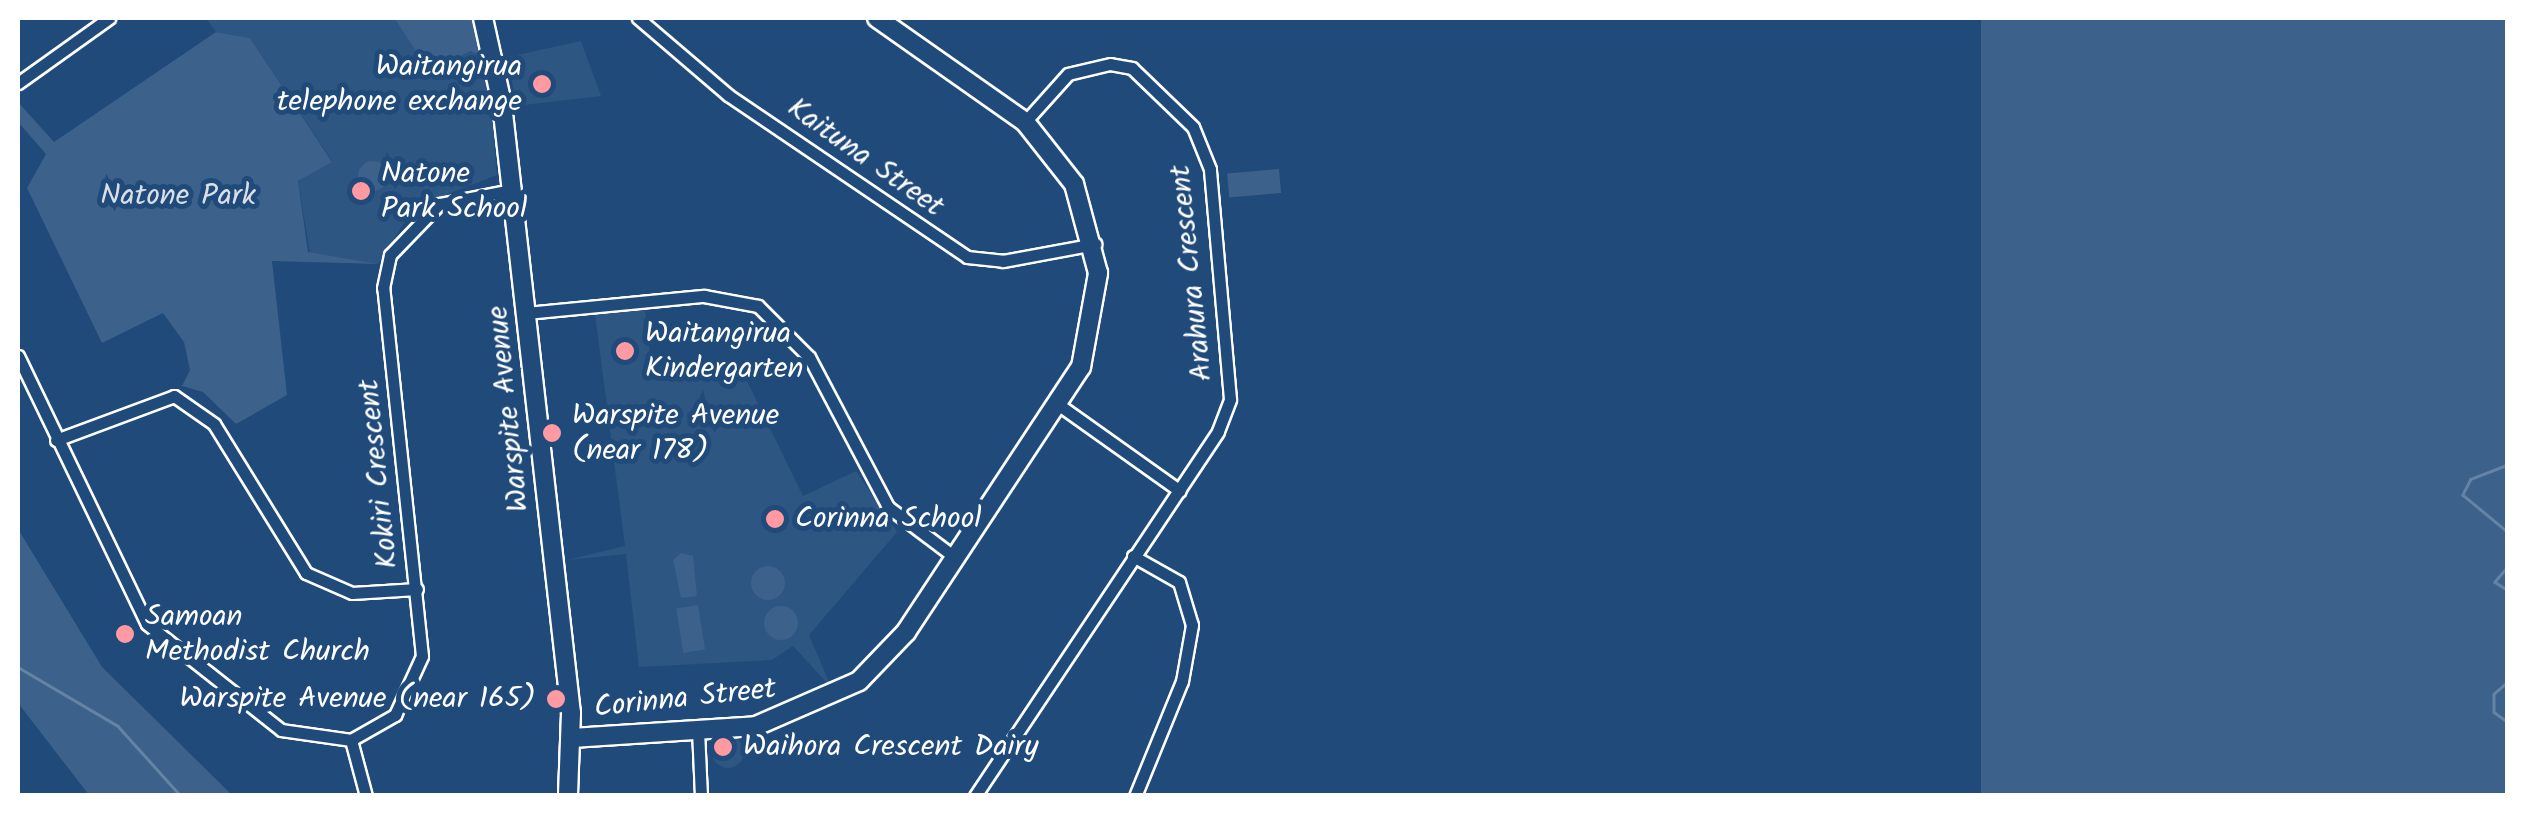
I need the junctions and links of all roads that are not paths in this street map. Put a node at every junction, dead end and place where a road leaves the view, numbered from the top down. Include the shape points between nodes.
1 (110, 18) edge
2 (483, 18) edge
3 (638, 18) edge
4 (877, 18) edge
5 (19, 80) edge
6 (1025, 122) junction
7 (512, 190) junction
8 (1095, 244) junction
9 (526, 314) junction
10 (18, 356) edge
11 (1059, 405) junction
12 (56, 440) junction
13 (1180, 491) junction
14 (1133, 556) junction
15 (956, 558) junction
16 (417, 589) junction
17 (698, 730) junction
18 (572, 738) junction
19 (351, 740) junction
20 (366, 796) edge
21 (568, 796) edge
22 (702, 796) edge
23 (975, 796) edge
24 (1134, 796) edge

1 - 5 street
2 - 7 street, Warspite Avenue
3 - 8 street, Kaituna Street via 728,95 967,257 1004,260
4 - 6 street, Corinna Street
6 - 8 street, Corinna Street via 1074,184
6 - 13 street, Arahura Crescent via 1068,74 1110,64 1151,83 1202,141 1230,398
7 - 9 street, Warspite Avenue
7 - 16 street, Kokiri Crescent via 439,204 390,255 383,288
8 - 11 street, Corinna Street via 1095,321
9 - 15 street via 704,296 758,306 809,357 888,507
9 - 18 street, Warspite Avenue
10 - 12 street
11 - 13 street
11 - 15 street, Corinna Street
12 - 16 street via 130,405 174,396 214,424 306,572 352,593
12 - 19 street via 154,633 281,730
13 - 14 street, Arahura Crescent
14 - 23 street, Arahura Crescent
14 - 24 street via 1179,582 1192,625 1182,681
15 - 17 street, Corinna Street via 860,681 787,718
16 - 19 street, Kokiri Crescent via 422,656 413,690 383,724
17 - 18 street, Corinna Street
17 - 22 street
18 - 21 street, Warspite Avenue
19 - 20 street

